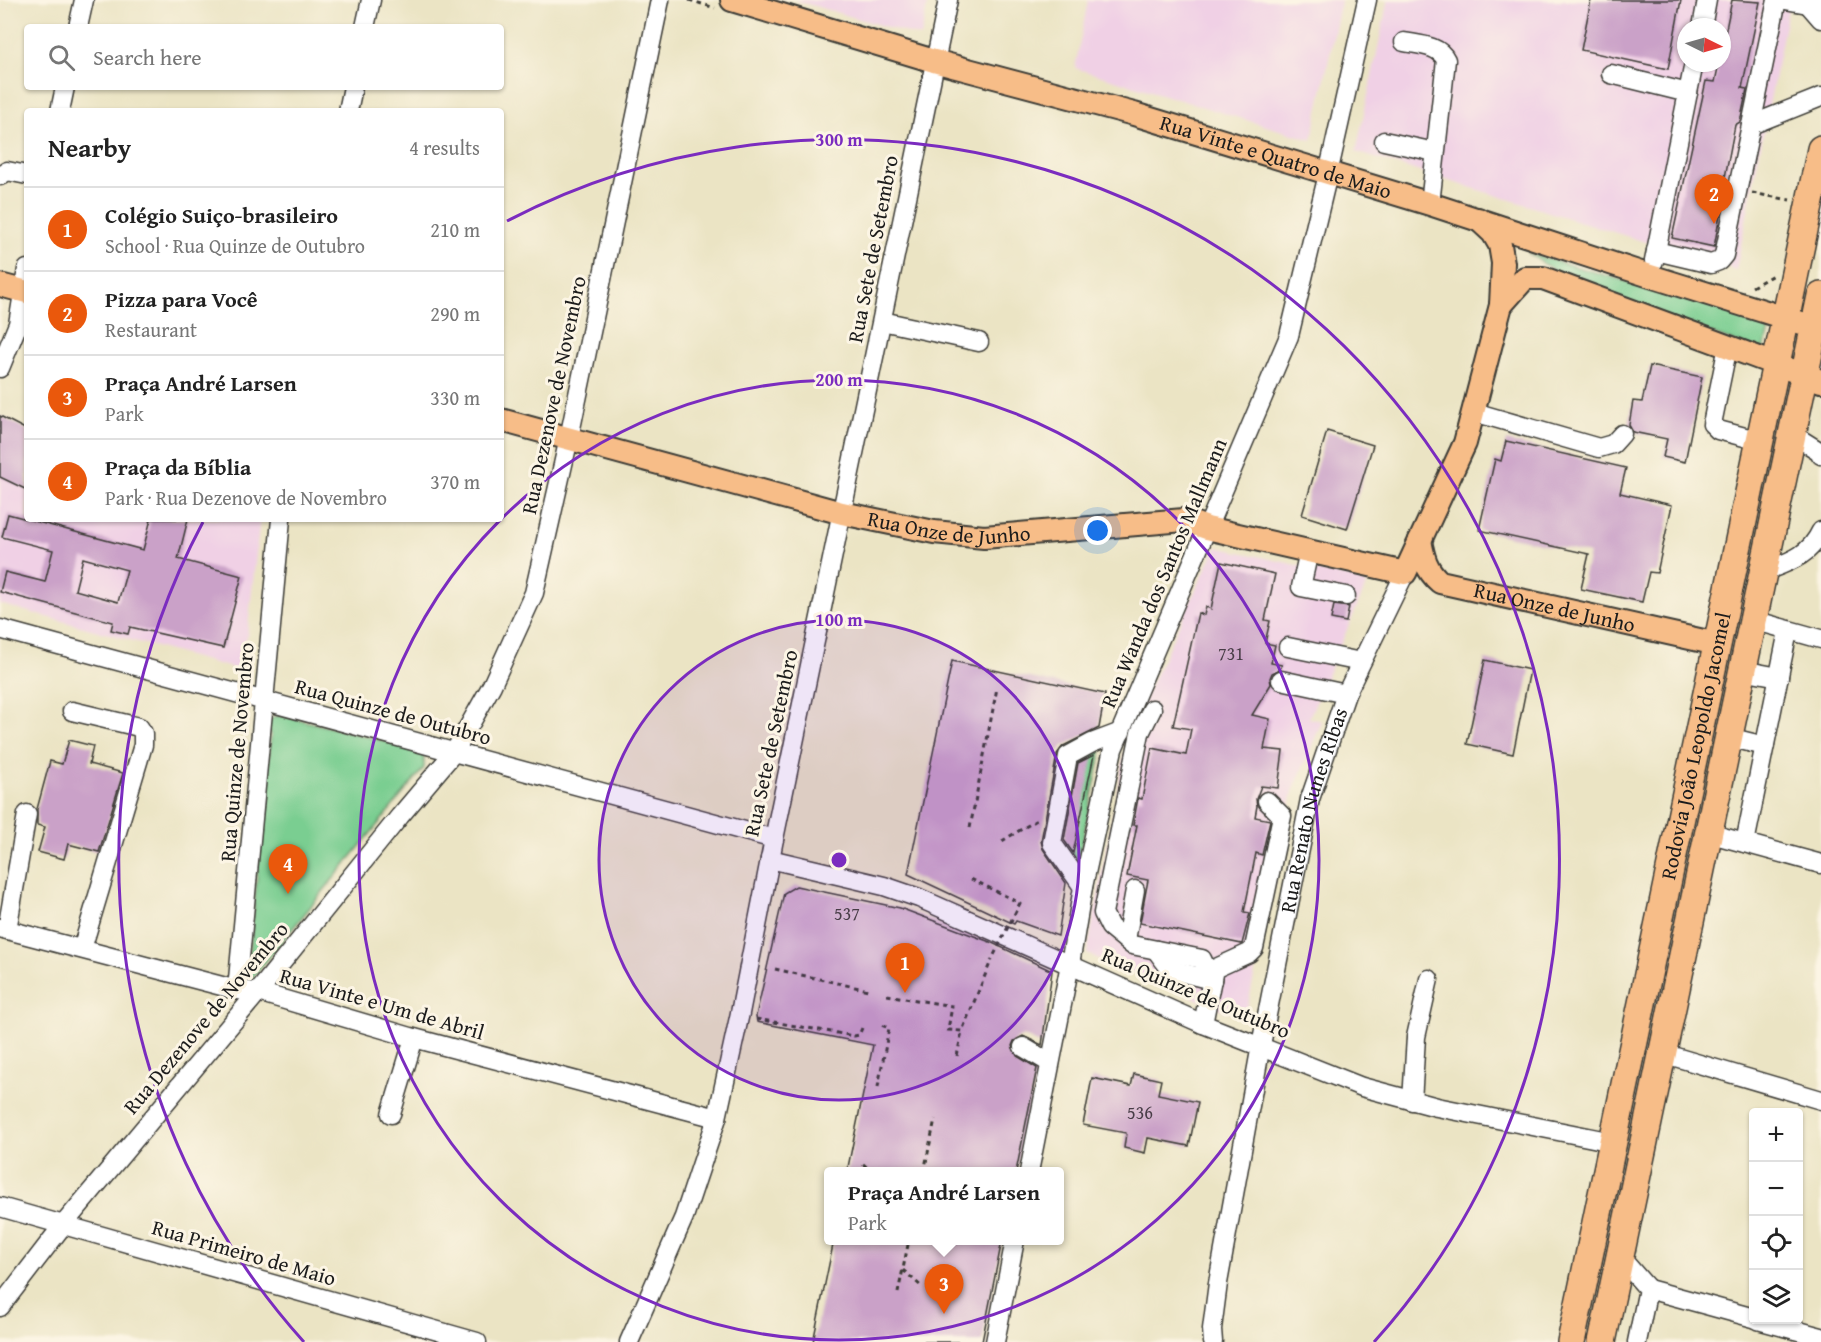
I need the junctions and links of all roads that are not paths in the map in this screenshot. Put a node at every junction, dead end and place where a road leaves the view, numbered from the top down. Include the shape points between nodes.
1 (84, 0) edge
2 (371, 0) edge
3 (660, 0) edge
4 (732, 0) edge
5 (948, 0) edge
6 (1367, 0) edge
7 (1707, 0) edge
8 (1777, 0) edge
9 (1785, 0) edge
10 (1813, 2) edge
11 (1704, 18) edge
12 (1821, 19) edge
13 (79, 24) edge
14 (366, 24) edge
15 (1404, 42) dead end
16 (934, 61) junction
17 (1692, 72) edge
18 (1611, 74) dead end
19 (64, 90) edge
20 (352, 90) edge
21 (1688, 93) junction
22 (1821, 97) edge
23 (61, 108) edge
24 (349, 108) edge
25 (1751, 125) junction
26 (1384, 141) dead end
27 (1821, 148) edge
28 (1435, 152) junction
29 (24, 174) edge
30 (1328, 174) junction
31 (0, 176) edge
32 (1430, 204) junction
33 (1478, 219) junction
34 (1656, 251) junction
35 (1650, 276) junction
36 (24, 284) edge
37 (0, 285) edge
38 (24, 290) edge
39 (1821, 296) edge
40 (1501, 305) junction
41 (1786, 317) junction
42 (882, 321) junction
43 (1818, 328) edge
44 (978, 342) dead end
45 (1728, 346) junction
46 (1776, 365) junction
47 (0, 368) edge
48 (1813, 378) edge
49 (1474, 412) junction
50 (504, 421) edge
51 (1622, 434) dead end
52 (1792, 434) junction
53 (569, 438) junction
54 (1760, 441) junction
55 (1820, 453) edge
56 (842, 513) junction
57 (281, 522) edge
58 (1208, 528) junction
59 (1821, 531) edge
60 (1420, 540) junction
61 (1309, 551) junction
62 (1763, 572) junction
63 (1405, 573) junction
64 (1346, 596) dead end
65 (1753, 620) junction
66 (0, 629) edge
67 (1788, 631) junction
68 (1821, 639) edge
69 (1717, 644) junction
70 (1288, 647) dead end
71 (1361, 662) junction
72 (1743, 670) junction
73 (1779, 677) junction
74 (1281, 680) dead end
75 (1346, 694) junction
76 (264, 701) junction
77 (1152, 709) dead end
78 (72, 711) dead end
79 (1121, 732) junction
80 (1728, 737) junction
81 (1765, 746) junction
82 (455, 751) junction
83 (1267, 801) dead end
84 (27, 814) dead end
85 (1708, 833) junction
86 (774, 839) junction
87 (1745, 843) junction
88 (770, 859) junction
89 (1821, 864) edge
90 (1083, 887) junction
91 (1135, 890) dead end
92 (4, 929) edge
93 (1126, 940) junction
94 (82, 949) junction
95 (1070, 964) junction
96 (1429, 979) dead end
97 (1212, 980) junction
98 (237, 990) junction
99 (258, 992) junction
100 (1203, 1024) junction
101 (414, 1038) junction
102 (1261, 1045) junction
103 (1023, 1047) dead end
104 (1662, 1053) junction
105 (1050, 1063) junction
106 (1821, 1100) edge
107 (1412, 1101) junction
108 (391, 1114) dead end
109 (717, 1118) junction
110 (1613, 1142) junction
111 (1642, 1148) junction
112 (1030, 1167) edge
113 (0, 1207) edge
114 (63, 1225) junction
115 (1014, 1245) edge
116 (1620, 1257) junction
117 (1648, 1289) junction
118 (0, 1307) edge
119 (1749, 1317) edge
120 (1773, 1324) edge
121 (1821, 1337) edge
122 (477, 1342) edge
123 (629, 1342) edge
124 (995, 1342) edge
125 (1213, 1342) edge
126 (1571, 1342) edge
127 (1602, 1342) edge
128 (1637, 1342) edge

1 - 13 street
2 - 14 street
3 - 53 street, Rua Dezenove de Novembro
4 - 16 main road, Rua Vinte e Quatro de Maio
5 - 16 street, Rua Sete de Setembro
6 - 30 street, Rua Wanda dos Santos Mallmann
7 - 11 street
8 - 25 street
9 - 10 street
10 - 12 street
15 - 28 street via 1432,48 1443,53 1446,60
16 - 30 main road, Rua Vinte e Quatro de Maio via 1134,114
16 - 42 street, Rua Sete de Setembro
17 - 21 street
18 - 21 street
19 - 23 street
20 - 24 street
21 - 34 street
22 - 25 street
25 - 34 street via 1724,255 1711,264
26 - 28 street
27 - 41 highway, Rodovia João Leopoldo Jacomel
28 - 32 street
29 - 31 street via 7,171
30 - 32 main road, Rua Vinte e Quatro de Maio
30 - 58 street, Rua Wanda dos Santos Mallmann via 1288,336
32 - 33 main road, Rua Vinte e Quatro de Maio
33 - 35 main road, Rua Vinte e Quatro de Maio
33 - 40 main road, Rua Renato Nunes Ribas via 1500,245
34 - 35 street
35 - 41 main road, Rua Vinte e Quatro de Maio
36 - 37 main road
38 - 47 street via 18,324
39 - 43 highway, Rodovia João Leopoldo Jacomel
40 - 45 main road via 1525,278 1543,278
40 - 49 main road, Rua Renato Nunes Ribas
41 - 43 main road, Rua Vinte e Quatro de Maio
41 - 46 highway, Rodovia João Leopoldo Jacomel
42 - 44 street
42 - 56 street, Rua Sete de Setembro
43 - 48 highway, Rodovia João Leopoldo Jacomel
45 - 46 main road
45 - 54 street via 1712,424 1718,430
46 - 48 main road
46 - 54 highway, Rodovia João Leopoldo Jacomel
48 - 52 highway, Rodovia João Leopoldo Jacomel
49 - 51 street via 1599,448 1613,444
49 - 60 main road, Rua Renato Nunes Ribas via 1465,443
50 - 53 main road, Rua Onze de Junho
52 - 55 street
52 - 62 highway, Rodovia João Leopoldo Jacomel
53 - 56 main road, Rua Onze de Junho
53 - 82 street, Rua Dezenove de Novembro via 534,593 492,685
54 - 69 highway, Rodovia João Leopoldo Jacomel
56 - 58 main road, Rua Onze de Junho via 934,532 984,537 1184,520
56 - 86 street, Rua Sete de Setembro
57 - 76 street, Rua Quinze de Novembro
58 - 61 main road, Rua Onze de Junho
58 - 79 street, Rua Wanda dos Santos Mallmann
59 - 62 street via 1801,557
60 - 63 main road, Rua Renato Nunes Ribas
60 - 69 main road, Rua Onze de Junho via 1426,566 1440,582
61 - 63 main road, Rua Onze de Junho
61 - 64 street via 1301,587
62 - 65 highway, Rodovia João Leopoldo Jacomel
63 - 71 street, Rua Renato Nunes Ribas
65 - 67 street
65 - 72 highway, Rodovia João Leopoldo Jacomel
66 - 76 street, Rua Quinze de Outubro
67 - 68 street
67 - 73 street
69 - 110 highway, Rodovia João Leopoldo Jacomel
70 - 71 street
71 - 75 street, Rua Renato Nunes Ribas
72 - 73 street
72 - 80 highway, Rodovia João Leopoldo Jacomel
73 - 81 street
74 - 75 street
75 - 102 street, Rua Renato Nunes Ribas via 1310,799
76 - 82 street, Rua Quinze de Outubro
76 - 98 street, Rua Quinze de Novembro
77 - 93 street via 1140,733 1103,913 1110,927
78 - 94 street via 139,727 143,733
79 - 90 street, Rua Wanda dos Santos Mallmann via 1113,749
79 - 90 street via 1068,756 1052,843
80 - 81 street
80 - 85 highway, Rodovia João Leopoldo Jacomel
81 - 87 street
82 - 86 street, Rua Quinze de Outubro
82 - 99 street, Rua Dezenove de Novembro
83 - 97 street via 1282,816 1254,948 1214,969
84 - 92 street
85 - 87 street
85 - 104 highway, Rodovia João Leopoldo Jacomel
86 - 88 street, Rua Sete de Setembro
87 - 89 street
88 - 95 street, Rua Quinze de Outubro via 919,898
88 - 109 street, Rua Sete de Setembro
90 - 95 street, Rua Wanda dos Santos Mallmann
91 - 93 street
92 - 94 street, Rua Vinte e Um de Abril
93 - 97 street via 1132,945 1202,959
94 - 98 street, Rua Vinte e Um de Abril
95 - 100 street, Rua Quinze de Outubro
95 - 105 street, Rua Wanda dos Santos Mallmann
96 - 107 street via 1416,1037
97 - 100 street
98 - 99 street, Rua Vinte e Um de Abril
99 - 101 street, Rua Vinte e Um de Abril
99 - 114 street, Rua Dezenove de Novembro
100 - 102 street, Rua Quinze de Outubro
101 - 108 street
101 - 109 street, Rua Vinte e Um de Abril
102 - 107 street, Rua Quinze de Outubro via 1362,1087
102 - 125 street, Rua Renato Nunes Ribas via 1218,1283
103 - 105 street
104 - 106 street
104 - 111 highway, Rodovia João Leopoldo Jacomel
105 - 112 street, Rua Wanda dos Santos Mallmann
107 - 110 street, Rua Quinze de Outubro
109 - 123 street, Rua Sete de Setembro via 684,1217
110 - 111 highway
110 - 126 highway, Rodovia João Leopoldo Jacomel
111 - 116 highway, Rodovia João Leopoldo Jacomel
113 - 114 street, Rua Primeiro de Maio
114 - 118 street, Rua Dezenove de Novembro
114 - 122 street, Rua Primeiro de Maio
115 - 124 street
116 - 117 street
116 - 127 highway, Rodovia João Leopoldo Jacomel
117 - 119 street
117 - 128 street
120 - 121 street

